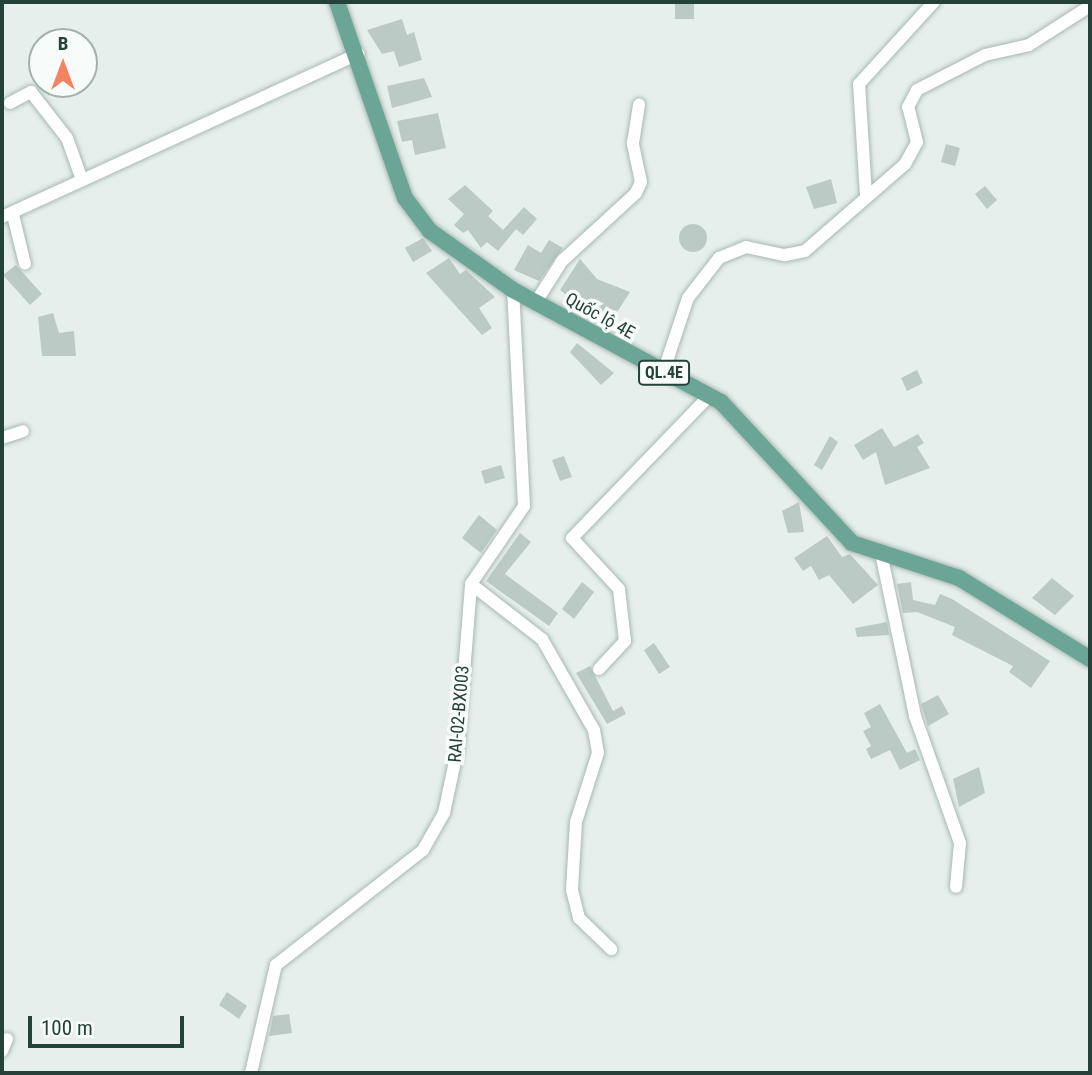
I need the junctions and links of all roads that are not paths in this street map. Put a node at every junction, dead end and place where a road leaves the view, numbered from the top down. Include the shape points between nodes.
1 (337, 2) edge
2 (934, 2) edge
3 (1086, 2) edge
4 (1090, 6) edge
5 (1063, 23) junction
6 (358, 54) junction
7 (10, 103) dead end
8 (639, 104) dead end
9 (82, 180) junction
10 (866, 195) junction
11 (8, 216) edge
12 (25, 264) dead end
13 (513, 290) junction
14 (536, 302) junction
15 (663, 373) junction
16 (710, 395) junction
17 (23, 431) dead end
18 (2, 438) edge
19 (881, 553) junction
20 (471, 584) junction
21 (1090, 659) edge
22 (599, 669) dead end
23 (956, 887) dead end
24 (611, 949) dead end
25 (251, 1073) edge

1 - 6 main road, Quốc lộ 4E / QL.4E
2 - 10 street via 859,84
3 - 5 street
4 - 5 street
5 - 10 street via 1029,45 985,55 917,89 908,107 917,134 914,150
6 - 9 street
6 - 13 main road, Quốc lộ 4E / QL.4E via 413,212 442,241
7 - 9 street via 31,92 62,130
8 - 14 street via 633,143 641,182 636,193 562,261
9 - 11 street
10 - 15 street via 805,251 785,255 746,247 712,265 688,298
11 - 12 street
13 - 14 main road, Quốc lộ 4E / QL.4E
13 - 20 street, RAI-02-BX003 via 524,506
14 - 15 main road, Quốc lộ 4E / QL.4E
15 - 16 main road, Quốc lộ 4E / QL.4E
16 - 19 main road, Quốc lộ 4E / QL.4E via 778,458 843,536
16 - 22 street via 572,538 618,589 625,641
17 - 18 street
19 - 21 main road, Quốc lộ 4E / QL.4E via 967,582
19 - 23 street via 915,716 960,843
20 - 24 street via 542,639 594,730 598,753 576,822 573,897 579,918
20 - 25 street, RAI-02-BX003 via 458,747 442,818 414,857 276,965

